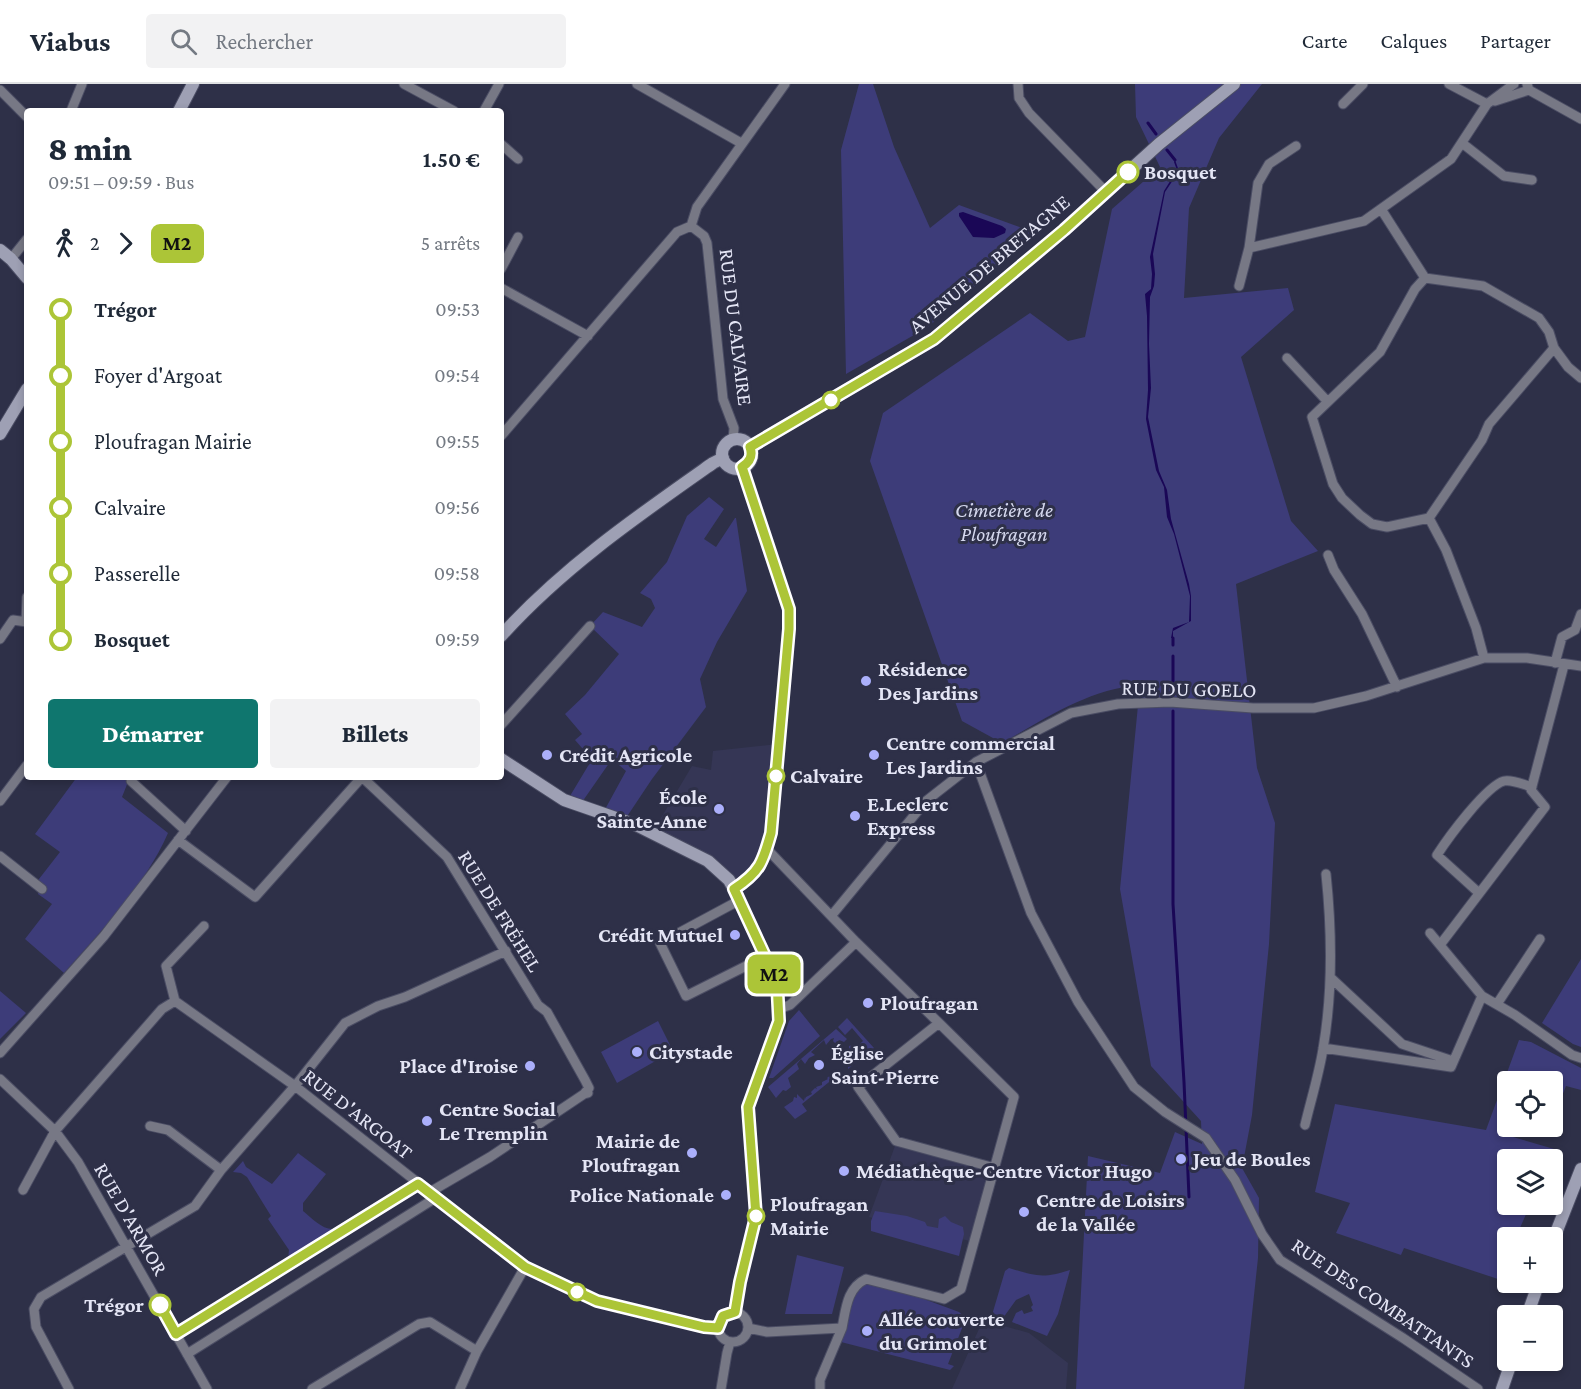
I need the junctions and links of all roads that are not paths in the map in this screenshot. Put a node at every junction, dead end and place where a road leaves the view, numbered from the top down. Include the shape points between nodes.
1 (82, 84) edge
2 (193, 84) edge
3 (404, 84) edge
4 (499, 84) edge
5 (637, 84) edge
6 (785, 84) edge
7 (1018, 84) edge
8 (1234, 84) edge
9 (1363, 84) edge
10 (1449, 84) edge
11 (1514, 84) edge
12 (1528, 87) edge
13 (0, 90) edge
14 (1343, 104) dead end
15 (1487, 104) junction
16 (72, 108) edge
17 (181, 108) edge
18 (448, 108) edge
19 (486, 108) edge
20 (24, 114) edge
21 (1581, 119) edge
22 (741, 143) junction
23 (1462, 143) junction
24 (1296, 146) dead end
25 (504, 147) edge
26 (518, 159) dead end
27 (1532, 180) dead end
28 (1106, 192) junction
29 (1381, 209) junction
30 (691, 226) junction
31 (518, 237) dead end
32 (24, 243) edge
33 (1249, 248) junction
34 (0, 250) edge
35 (11, 259) junction
36 (504, 263) edge
37 (24, 274) edge
38 (1425, 278) junction
39 (1239, 286) dead end
40 (504, 290) edge
41 (588, 336) junction
42 (1554, 348) junction
43 (1287, 358) dead end
44 (1581, 378) edge
45 (24, 394) edge
46 (1327, 401) junction
47 (504, 433) edge
48 (0, 434) edge
49 (733, 440) junction
50 (750, 447) junction
51 (723, 458) junction
52 (742, 467) junction
53 (1429, 518) junction
54 (1328, 555) dead end
55 (1581, 614) edge
56 (24, 622) edge
57 (590, 626) dead end
58 (504, 633) edge
59 (0, 639) edge
60 (1484, 657) junction
61 (1560, 664) junction
62 (1581, 666) edge
63 (1397, 687) junction
64 (504, 722) edge
65 (504, 761) edge
66 (976, 762) junction
67 (24, 769) edge
68 (225, 780) edge
69 (359, 780) edge
70 (365, 780) edge
71 (131, 781) dead end
72 (1532, 787) junction
73 (0, 801) edge
74 (186, 831) junction
75 (178, 840) junction
76 (767, 849) junction
77 (0, 856) edge
78 (1326, 874) dead end
79 (42, 889) dead end
80 (1479, 893) junction
81 (737, 895) junction
82 (832, 915) junction
83 (204, 926) dead end
84 (1430, 933) dead end
85 (1540, 939) dead end
86 (856, 942) junction
87 (1440, 945) junction
88 (506, 951) junction
89 (766, 956) junction
90 (1330, 977) junction
91 (1482, 996) junction
92 (176, 1001) junction
93 (1497, 1004) junction
94 (778, 1009) junction
95 (939, 1023) junction
96 (1402, 1044) junction
97 (1323, 1048) junction
98 (0, 1053) edge
99 (1581, 1058) edge
100 (1398, 1059) junction
101 (1452, 1064) junction
102 (0, 1079) edge
103 (295, 1086) junction
104 (1305, 1125) dead end
105 (150, 1126) dead end
106 (55, 1131) junction
107 (995, 1168) junction
108 (1581, 1168) edge
109 (221, 1170) junction
110 (418, 1184) junction
111 (23, 1190) dead end
112 (434, 1195) junction
113 (1558, 1227) edge
114 (126, 1247) junction
115 (525, 1267) junction
116 (735, 1312) junction
117 (718, 1328) junction
118 (748, 1328) junction
119 (842, 1328) junction
120 (176, 1334) junction
121 (730, 1342) junction
122 (477, 1351) junction
123 (187, 1354) junction
124 (1508, 1371) edge
125 (69, 1389) edge
126 (207, 1389) edge
127 (312, 1389) edge
128 (460, 1389) edge
129 (721, 1389) edge
130 (820, 1389) edge
131 (1478, 1389) edge
132 (1502, 1389) edge

1 - 16 street
2 - 17 street
3 - 18 street
4 - 19 street
5 - 22 street
6 - 22 street
7 - 28 street via 1019,98 1029,113
8 - 28 street, AVENUE DE BRETAGNE
9 - 14 street
10 - 15 street
11 - 15 street
12 - 15 street
12 - 21 street
13 - 20 street
15 - 23 street
22 - 30 street via 695,211
23 - 27 street via 1504,176
23 - 29 street via 1451,159
24 - 33 street via 1269,165 1258,183
25 - 26 street
28 - 50 street, AVENUE DE BRETAGNE via 934,339
29 - 33 street via 1364,221
29 - 38 street
30 - 41 street via 676,232
30 - 49 street, RUE DU CALVAIRE via 707,243 723,399 734,428
31 - 36 street
32 - 35 street
33 - 39 street
34 - 35 street
35 - 37 street
38 - 42 street via 1483,286 1539,318
38 - 46 street via 1380,352
40 - 41 street
41 - 47 street
42 - 44 street
42 - 53 street via 1489,424
43 - 46 street
45 - 48 street
46 - 53 street via 1312,417 1329,475 1342,498 1372,524 1387,527
49 - 50 street via 743,440
49 - 51 street via 725,445
50 - 52 street via 751,457
51 - 52 street via 733,468
51 - 58 street via 609,538
52 - 76 street via 789,616
53 - 60 street via 1446,550
54 - 63 street
55 - 61 street via 1575,630 1562,637
56 - 59 street via 13,620
57 - 64 street
60 - 61 street, RUE DU GOELO
60 - 63 street, RUE DU GOELO
61 - 62 street, RUE DU GOELO
61 - 72 street
63 - 66 street, RUE DU GOELO via 1314,708 1170,702 1118,704 1071,713
65 - 81 street via 564,800 636,825 708,861 729,880
66 - 82 street, RUE DU GOELO via 926,801
66 - 131 street, RUE DES COMBATTANTS via 1031,913 1078,1002 1134,1087 1206,1138 1235,1180 1280,1260
67 - 73 street
68 - 74 street
69 - 75 street via 255,897
70 - 88 street, RUE DE FRÉHEL via 447,857
71 - 74 street
72 - 80 street via 1545,807
72 - 80 street via 1507,780 1494,785 1437,855
74 - 75 street
75 - 98 street via 104,936
76 - 81 street via 763,862
76 - 82 street
77 - 79 street
78 - 90 street via 1332,928
80 - 87 street
81 - 89 street
81 - 89 street via 660,943 686,996
82 - 86 street
83 - 92 street via 166,966
84 - 87 street
85 - 93 street
86 - 94 street via 790,1005
86 - 95 street
87 - 91 street
88 - 103 street via 351,1018
88 - 112 street, RUE DE FRÉHEL via 538,1005 547,1012 589,1088
89 - 94 street via 777,982
90 - 96 street
90 - 97 street
91 - 93 street
91 - 101 street
92 - 103 street, RUE D'ARGOAT
92 - 106 street via 162,1009
93 - 99 street
94 - 116 street via 779,1021 748,1107 756,1216
95 - 107 street via 1014,1097
95 - 107 street via 858,1087 896,1141
96 - 100 street
96 - 101 street
97 - 100 street
97 - 104 street
100 - 101 street
102 - 106 street, RUE D'ARMOR
103 - 109 street
103 - 110 street, RUE D'ARGOAT
105 - 109 street via 168,1130
106 - 111 street
106 - 114 street, RUE D'ARMOR via 78,1162
107 - 119 street via 961,1288 944,1299 866,1279 854,1286
108 - 113 street
109 - 114 street via 195,1206
110 - 112 street, RUE D'ARGOAT
110 - 120 street
112 - 115 street, RUE D'ARGOAT
112 - 123 street
114 - 120 street, RUE D'ARMOR
114 - 125 street via 51,1290 34,1309 36,1327
115 - 117 street, RUE D'ARGOAT via 597,1301
115 - 122 street
116 - 117 street via 723,1316
116 - 118 street via 746,1319
117 - 121 street
118 - 119 street via 767,1332
118 - 121 street via 744,1337
119 - 130 street via 820,1380
120 - 123 street, RUE D'ARMOR
121 - 129 street
122 - 127 street via 430,1322 419,1324
122 - 128 street
123 - 126 street, RUE D'ARMOR
124 - 132 street

